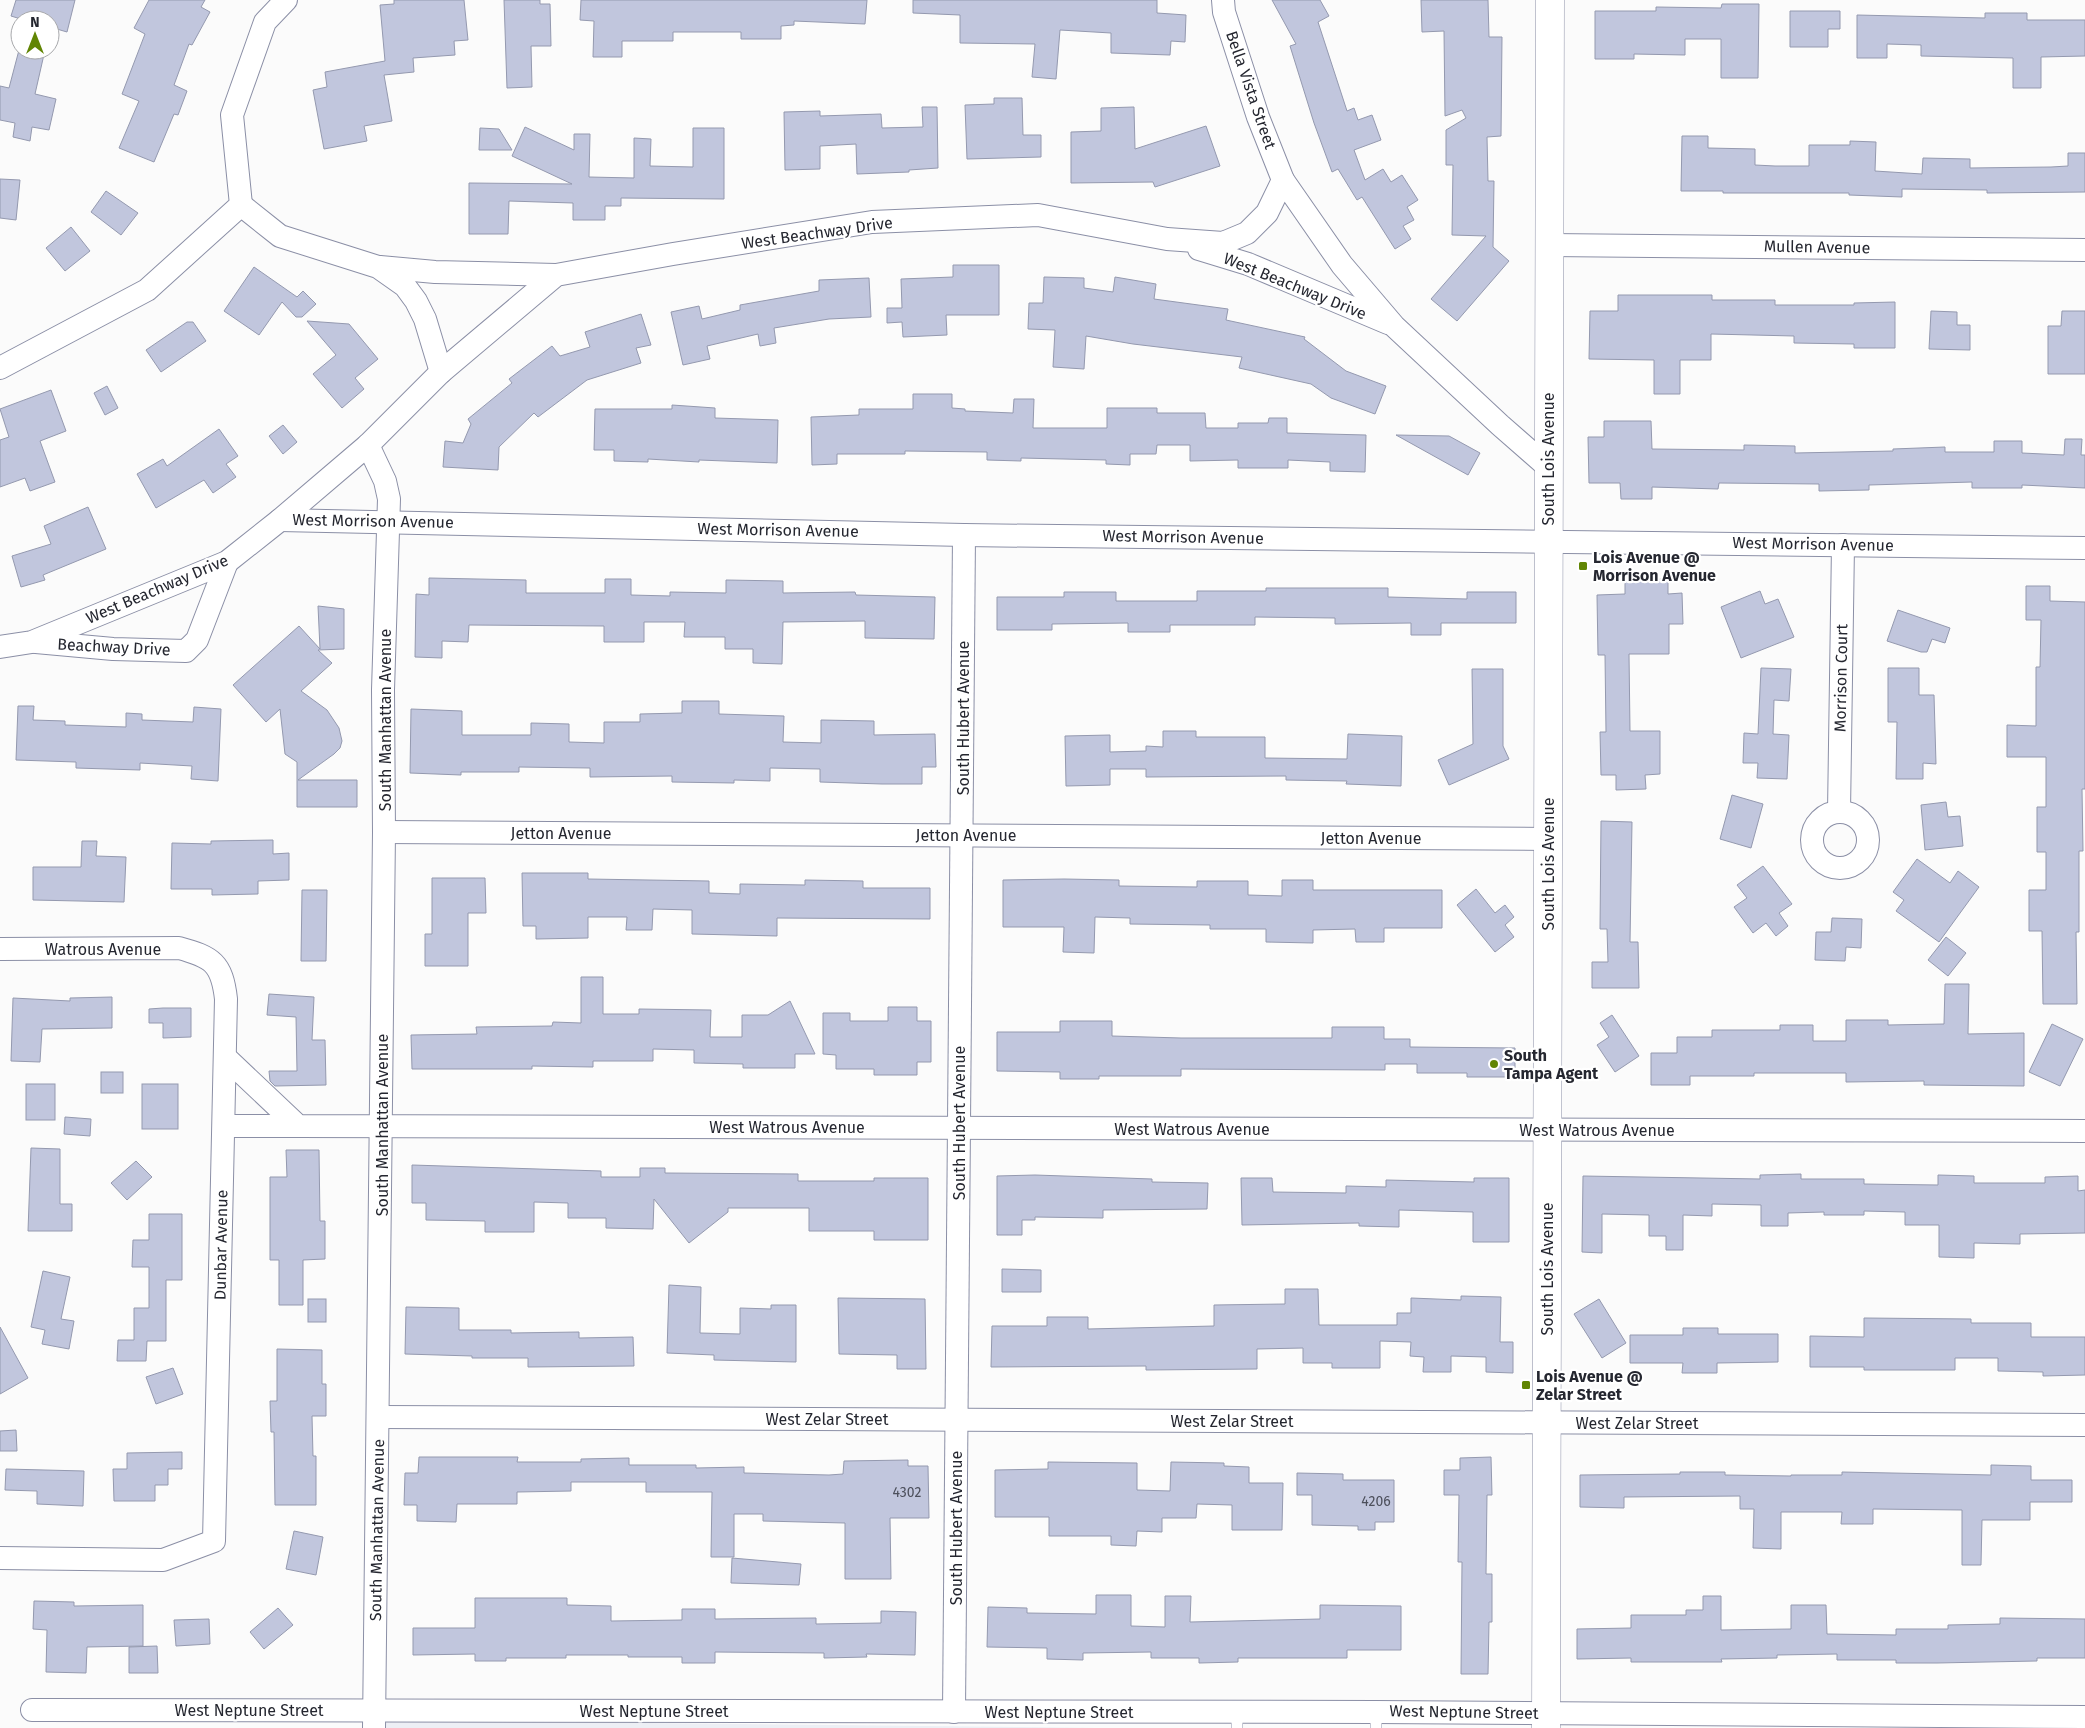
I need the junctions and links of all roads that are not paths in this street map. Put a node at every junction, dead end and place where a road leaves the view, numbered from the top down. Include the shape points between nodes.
1 (286, 0) edge
2 (1223, 0) edge
3 (1550, 0) edge
4 (1283, 180) junction
5 (241, 205) junction
6 (1168, 239) junction
7 (1549, 245) junction
8 (2085, 250) edge
9 (378, 267) junction
10 (556, 275) junction
11 (1394, 326) junction
12 (0, 368) edge
13 (441, 372) junction
14 (368, 445) junction
15 (1548, 467) junction
16 (280, 520) junction
17 (388, 521) junction
18 (964, 534) junction
19 (1548, 542) junction
20 (1843, 545) junction
21 (2085, 548) edge
22 (227, 562) junction
23 (32, 642) junction
24 (0, 647) edge
25 (1839, 812) dead end
26 (384, 832) junction
27 (962, 836) junction
28 (1548, 839) junction
29 (0, 949) edge
30 (204, 955) joint
31 (225, 1057) junction
32 (224, 1126) junction
33 (298, 1126) junction
34 (382, 1126) junction
35 (959, 1128) junction
36 (1547, 1130) junction
37 (2085, 1132) edge
38 (379, 1417) junction
39 (957, 1420) junction
40 (1547, 1423) junction
41 (2085, 1425) edge
42 (0, 1558) edge
43 (32, 1710) dead end
44 (954, 1712) junction
45 (2085, 1717) edge
46 (374, 1719) edge
47 (1237, 1720) edge
48 (1376, 1720) edge
49 (1546, 1721) edge

1 - 5 street via 265,22 232,115
2 - 4 street, Bella Vista Street via 1258,117
3 - 7 street, South Lois Avenue
4 - 6 street, West Beachway Drive via 1267,213 1247,233 1223,243
4 - 11 street, West Beachway Drive via 1342,265
5 - 9 street via 280,236
5 - 12 street via 147,290
6 - 10 street, West Beachway Drive via 1038,215 872,222
6 - 11 street, West Beachway Drive via 1248,264
7 - 8 street, Mullen Avenue
7 - 15 street, South Lois Avenue
9 - 10 street, West Beachway Drive
9 - 13 street via 405,286 416,301 425,319
10 - 13 street, West Beachway Drive
11 - 15 street, West Beachway Drive
13 - 14 street, West Beachway Drive
14 - 16 street, West Beachway Drive
14 - 17 street via 385,481 389,500
15 - 19 street, South Lois Avenue
16 - 17 street, West Morrison Avenue
16 - 22 street, West Beachway Drive
17 - 18 street, West Morrison Avenue
17 - 26 street, South Manhattan Avenue via 383,690
18 - 19 street, West Morrison Avenue
18 - 27 street, South Hubert Avenue
19 - 20 street, West Morrison Avenue
19 - 28 street, South Lois Avenue
20 - 21 street, West Morrison Avenue
20 - 25 street, Morrison Court
22 - 23 street, West Beachway Drive
22 - 23 street, Beachway Drive via 197,640 186,651 113,650
23 - 24 street, West Beachway Drive
26 - 27 street, Jetton Avenue
26 - 34 street, South Manhattan Avenue
27 - 28 street, Jetton Avenue
27 - 35 street, South Hubert Avenue
28 - 36 street, South Lois Avenue
29 - 30 street, Watrous Avenue via 179,948
30 - 31 street, Dunbar Avenue via 217,968 224,986
31 - 32 street, Dunbar Avenue
31 - 33 street
32 - 33 street, West Watrous Avenue
32 - 42 street, Dunbar Avenue via 214,1541 162,1560
33 - 34 street, West Watrous Avenue
34 - 35 street, West Watrous Avenue
34 - 38 street, South Manhattan Avenue
35 - 36 street, West Watrous Avenue
35 - 39 street, South Hubert Avenue
36 - 37 street, West Watrous Avenue
36 - 40 street, South Lois Avenue
38 - 39 street, West Zelar Street
38 - 46 street, South Manhattan Avenue
39 - 40 street, West Zelar Street
39 - 44 street, South Hubert Avenue
40 - 41 street, West Zelar Street
40 - 49 street, South Lois Avenue
43 - 46 street, West Neptune Street
44 - 46 street, West Neptune Street
44 - 47 street, West Neptune Street
45 - 49 street, West Neptune Street
47 - 48 street, West Neptune Street
48 - 49 street, West Neptune Street

